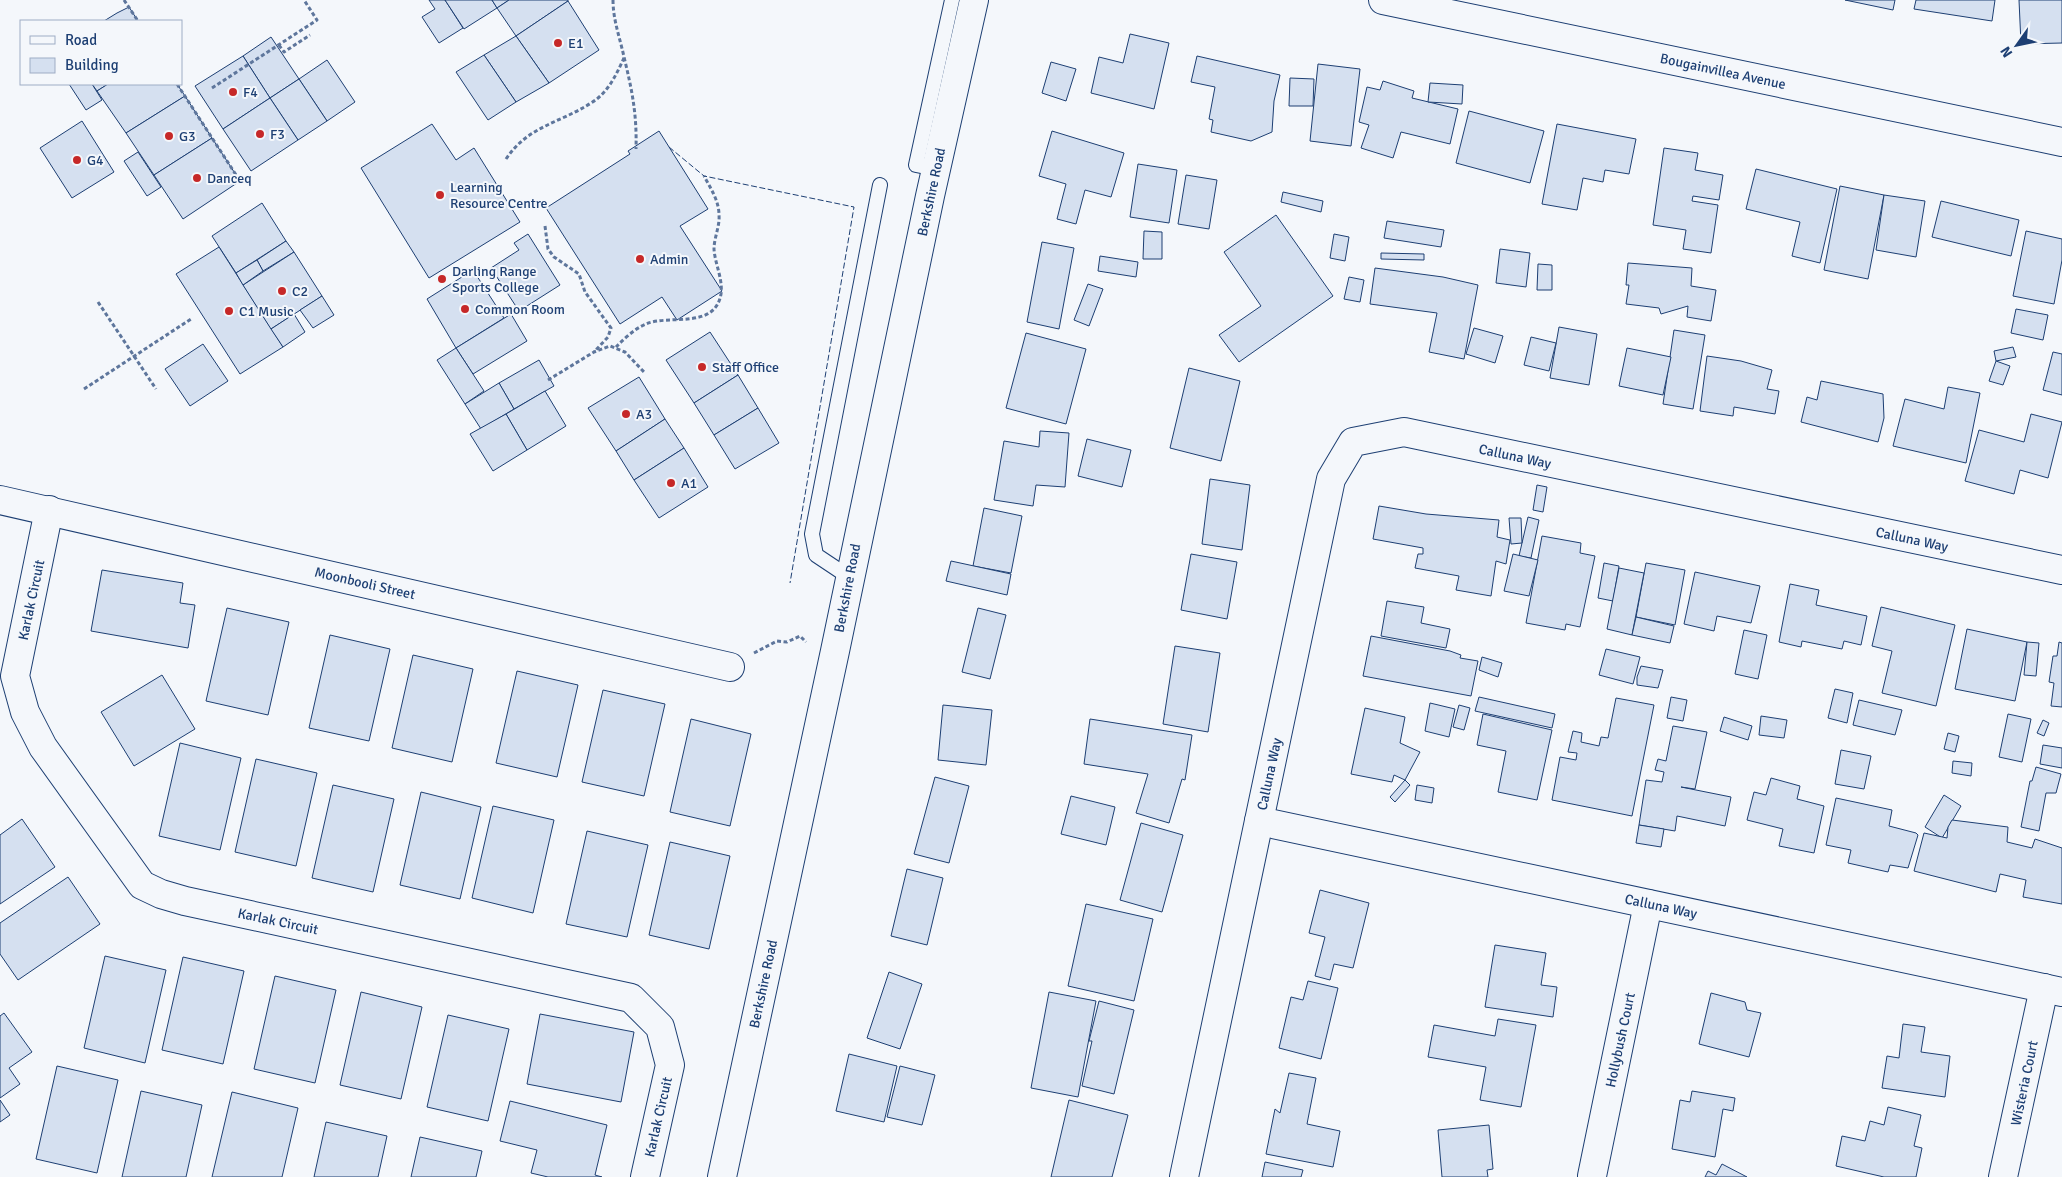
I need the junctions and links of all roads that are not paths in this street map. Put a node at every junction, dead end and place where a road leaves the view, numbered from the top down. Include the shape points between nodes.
1 (952, 0) edge
2 (974, 0) edge
3 (1384, 0) edge
4 (1431, 5) edge
5 (2062, 142) edge
6 (936, 170) junction
7 (880, 185) dead end
8 (0, 500) edge
9 (49, 510) junction
10 (2062, 570) edge
11 (849, 577) junction
12 (730, 666) road end
13 (1259, 821) junction
14 (1648, 904) junction
15 (2053, 990) edge
16 (1592, 1176) dead end
17 (645, 1177) edge
18 (722, 1177) edge
19 (1184, 1177) edge
20 (2003, 1177) edge

1 - 6 lane via 916,165
2 - 6 street, Berkshire Road
3 - 4 street, Bougainvillea Avenue
4 - 5 street, Bougainvillea Avenue
6 - 11 street, Berkshire Road
7 - 11 lane via 812,534 816,555
8 - 9 street, Moonbooli Street
9 - 12 street, Moonbooli Street
9 - 17 street, Karlak Circuit via 15,676 25,712 43,747 142,885 184,901 631,998 660,1027 670,1065
10 - 13 street, Calluna Way via 1404,432 1353,442 1331,479
11 - 18 street, Berkshire Road
13 - 14 street, Calluna Way
13 - 19 street, Calluna Way
14 - 15 street, Calluna Way
14 - 16 street, Hollybush Court
15 - 20 street, Wisteria Court

